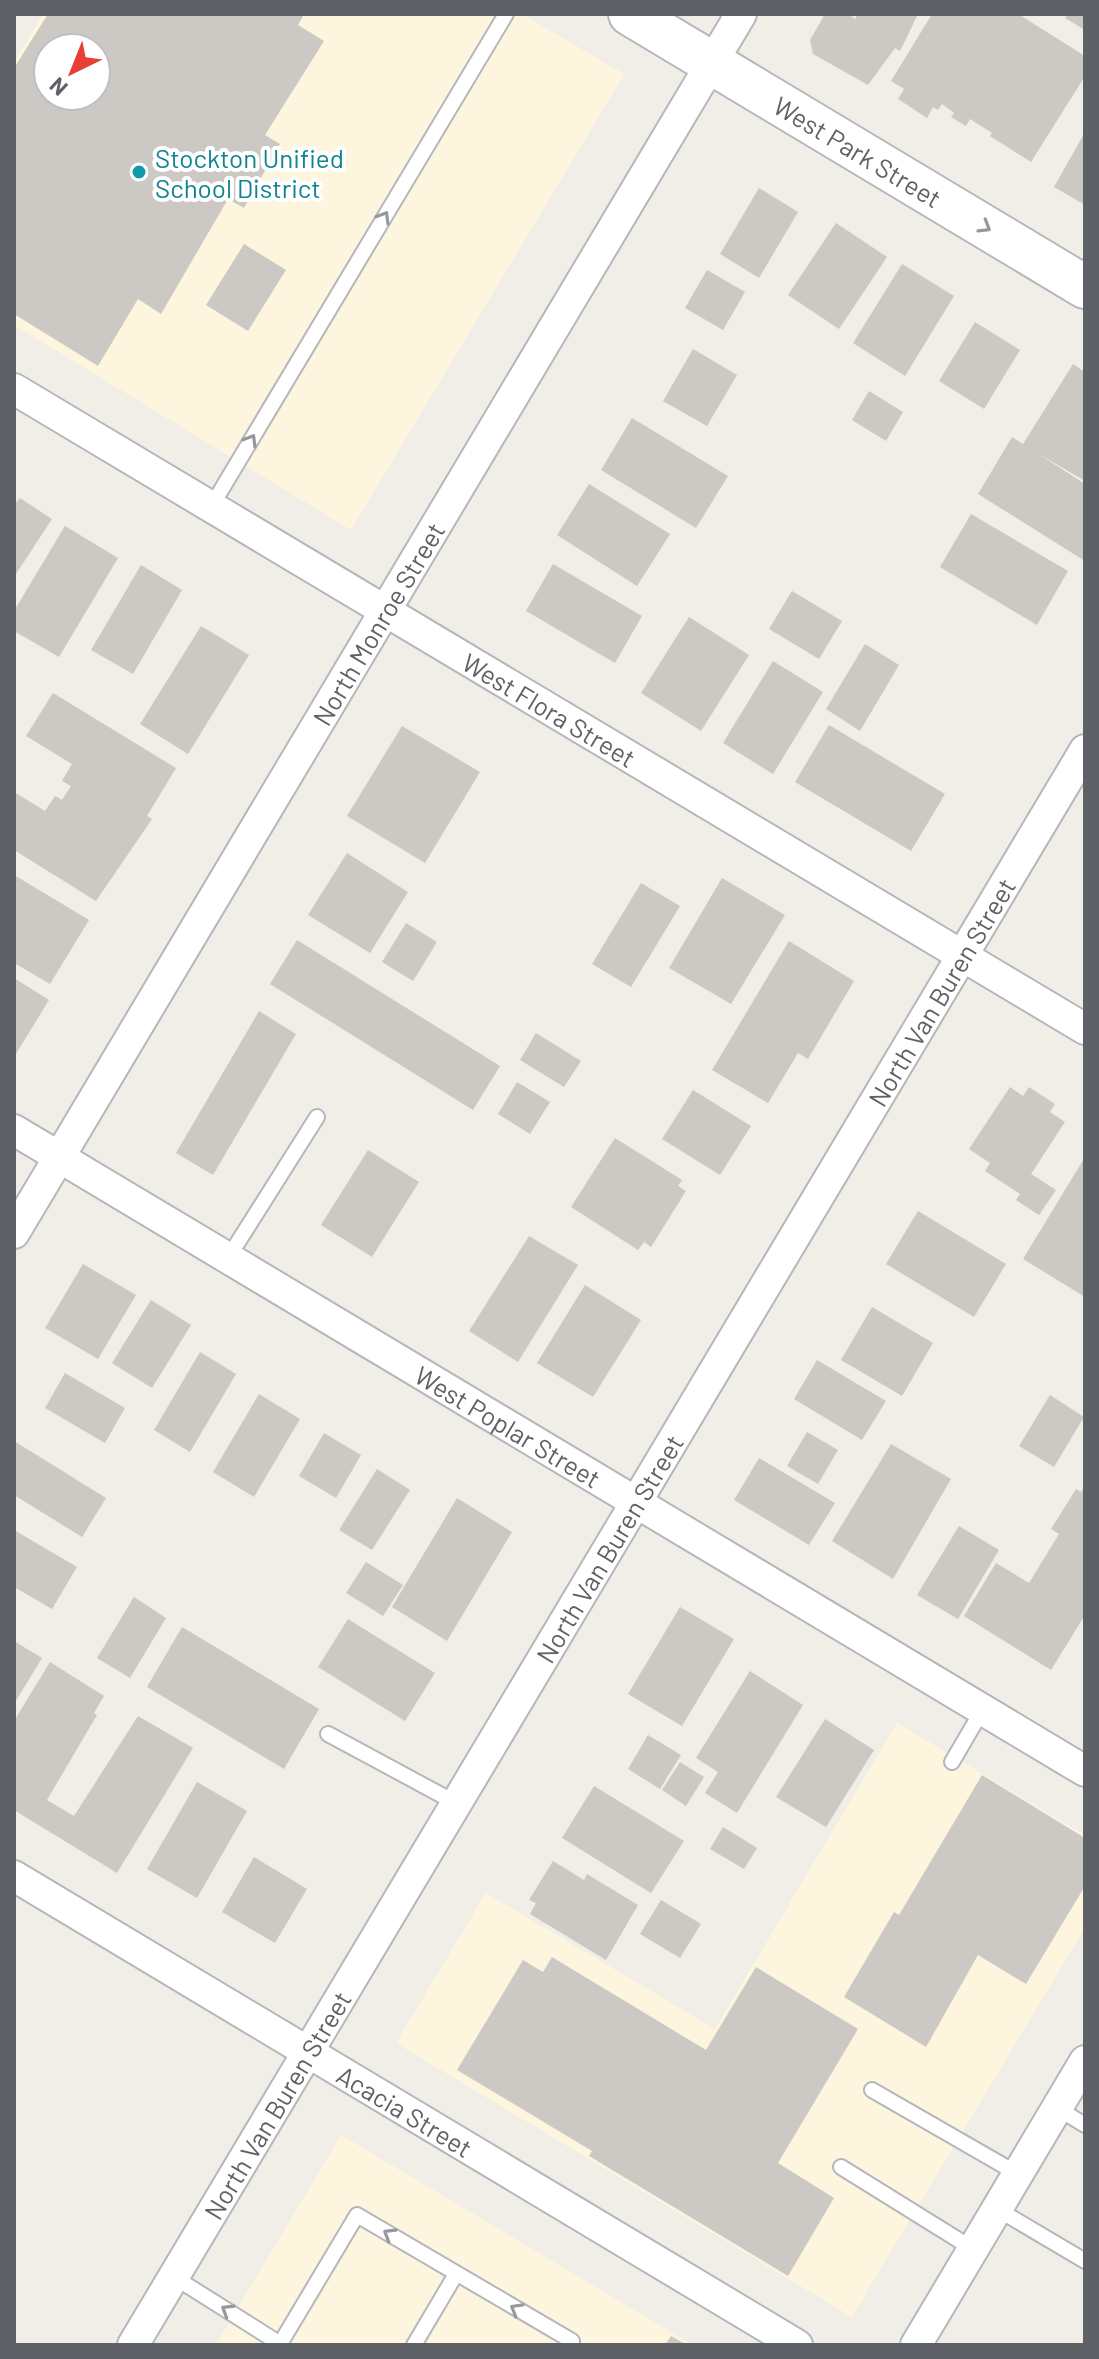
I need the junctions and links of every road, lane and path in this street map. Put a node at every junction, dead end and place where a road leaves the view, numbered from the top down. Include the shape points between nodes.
1 (506, 14) edge
2 (630, 14) edge
3 (741, 14) edge
4 (714, 64) junction
5 (1085, 287) edge
6 (14, 389) edge
7 (211, 507) junction
8 (385, 612) junction
9 (1085, 750) edge
10 (961, 957) junction
11 (1085, 1029) edge
12 (317, 1117) dead end
13 (14, 1130) edge
14 (59, 1157) junction
15 (14, 1233) edge
16 (228, 1258) junction
17 (635, 1502) junction
18 (983, 1709) junction
19 (328, 1734) dead end
20 (952, 1762) dead end
21 (1085, 1771) edge
22 (456, 1803) junction
23 (14, 1876) edge
24 (308, 2052) junction
25 (1085, 2061) edge
26 (872, 2090) dead end
27 (1057, 2108) junction
28 (1085, 2125) edge
29 (841, 2167) dead end
30 (1018, 2174) junction
31 (997, 2209) junction
32 (973, 2249) junction
33 (1085, 2261) edge
34 (456, 2274) junction
35 (174, 2277) junction
36 (281, 2344) edge
37 (133, 2345) edge
38 (414, 2345) edge
39 (570, 2345) edge
40 (797, 2345) edge
41 (916, 2345) edge

7 -> 1 lane
2 - 4 street, West Park Street
3 - 4 street, North Monroe Street
4 -> 5 street, West Park Street
4 - 8 street, North Monroe Street
6 - 7 street, West Flora Street
7 - 8 street, West Flora Street
8 - 10 street, West Flora Street
8 - 14 street, North Monroe Street
9 - 10 street, North Van Buren Street
10 - 11 street, West Flora Street
10 - 17 street, North Van Buren Street
12 - 16 lane
13 - 14 street, West Poplar Street
14 - 15 street, North Monroe Street
14 - 16 street, West Poplar Street
16 - 17 street, West Poplar Street
17 - 18 street, West Poplar Street
17 - 22 street, North Van Buren Street
18 - 20 lane
18 - 21 street, West Poplar Street
19 - 22 lane
22 - 24 street, North Van Buren Street
23 - 24 street, Acacia Street
24 - 35 street, North Van Buren Street
24 - 40 street, Acacia Street
25 - 27 street
26 - 30 lane
27 - 28 lane
27 - 30 street
29 - 32 lane
30 - 31 street
31 - 32 street
31 - 33 lane
32 - 41 street
34 -> 36 lane via 357,2215
34 - 38 lane
39 -> 34 lane via 572,2341
36 -> 35 lane
35 - 37 street, North Van Buren Street

